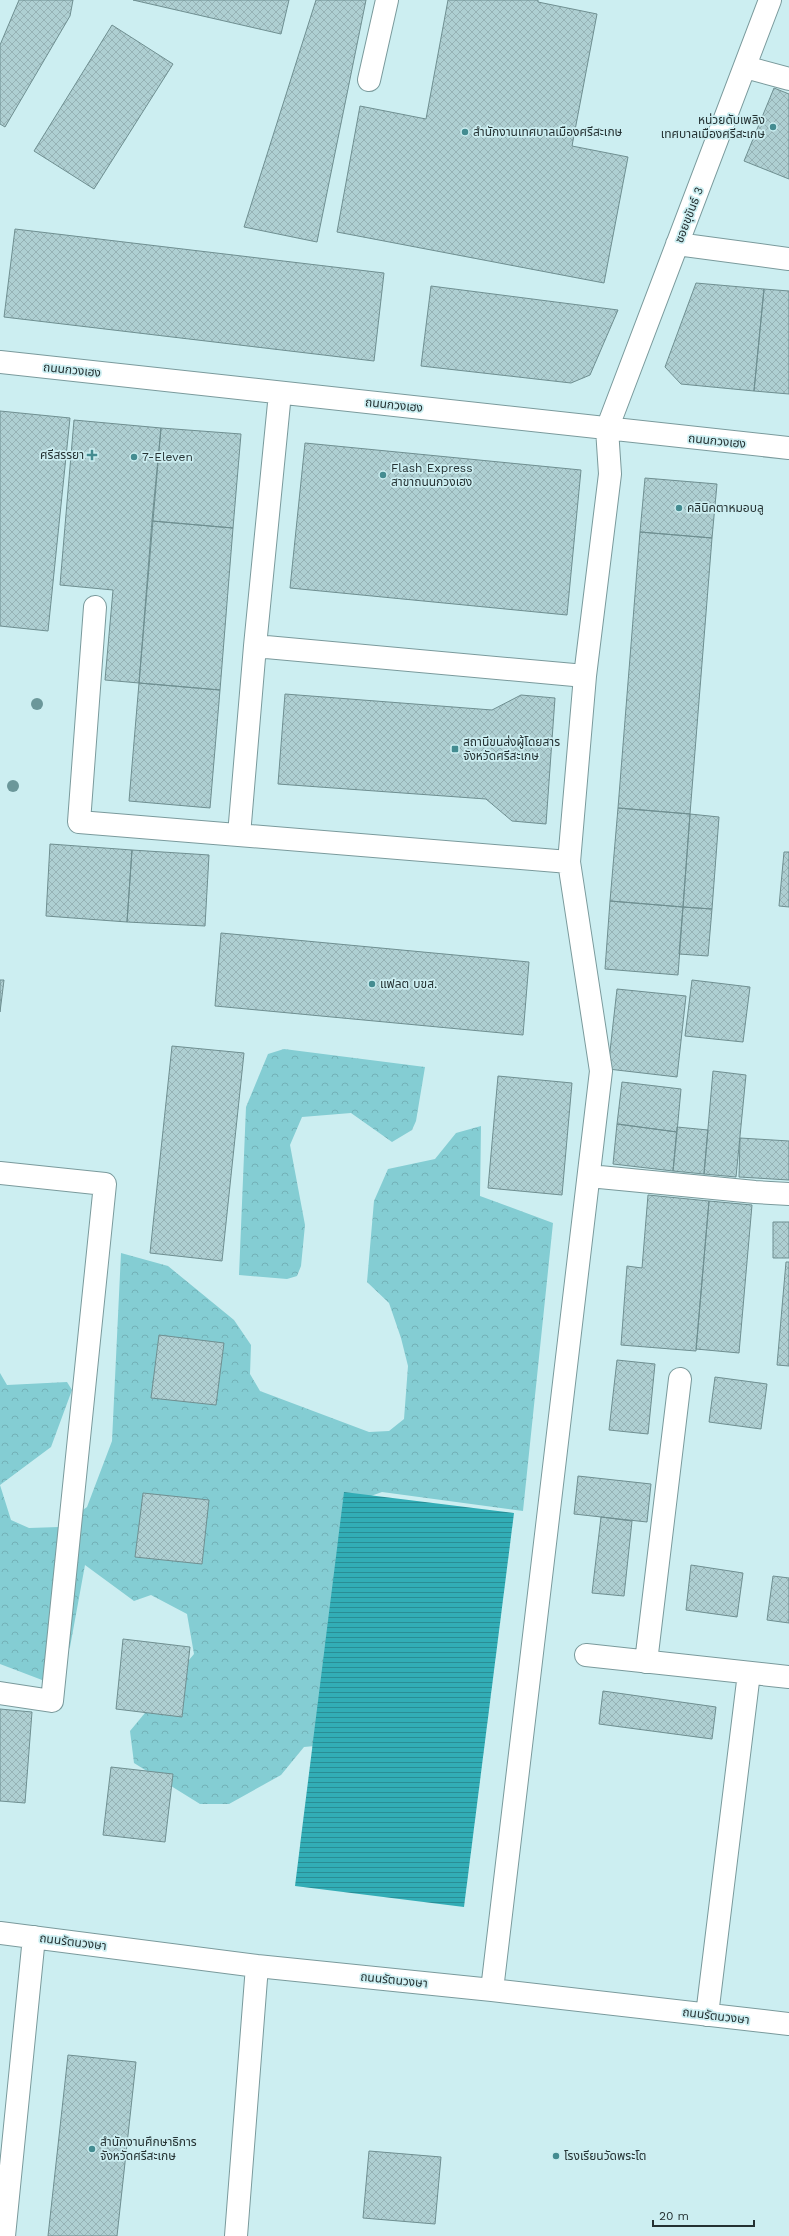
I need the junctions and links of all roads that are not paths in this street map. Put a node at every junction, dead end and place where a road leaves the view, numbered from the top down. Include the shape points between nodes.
1 (387, 0) edge
2 (770, 0) edge
3 (745, 67) junction
4 (789, 79) edge
5 (369, 80) dead end
6 (677, 244) junction
7 (789, 259) edge
8 (0, 362) edge
9 (280, 393) junction
10 (607, 429) junction
11 (789, 448) edge
12 (95, 607) dead end
13 (255, 646) junction
14 (585, 676) junction
15 (239, 835) junction
16 (569, 862) junction
17 (0, 1173) edge
18 (589, 1176) junction
19 (789, 1194) edge
20 (680, 1379) dead end
21 (586, 1656) dead end
22 (646, 1662) junction
23 (749, 1673) junction
24 (789, 1677) edge
25 (0, 1693) edge
26 (0, 1933) edge
27 (34, 1937) junction
28 (257, 1966) junction
29 (492, 1990) junction
30 (706, 2014) junction
31 (789, 2024) edge
32 (4, 2236) edge
33 (236, 2236) edge

1 - 5 street
2 - 3 street, ซอยขุขันธ์ 3
3 - 4 street
3 - 6 street, ซอยขุขันธ์ 3
6 - 7 street
6 - 10 street, ซอยขุขันธ์ 3
8 - 9 street, ถนนกวงเฮง
9 - 10 street, ถนนกวงเฮง
9 - 13 street
10 - 11 street, ถนนกวงเฮง
10 - 14 street via 610,474
12 - 15 street via 79,822
13 - 14 street
13 - 15 street
14 - 16 street
15 - 16 street
16 - 18 street via 601,1071
17 - 25 street via 105,1184 52,1701
18 - 19 street
18 - 29 street
20 - 22 street
21 - 22 street
22 - 23 street
23 - 24 street
23 - 30 street
26 - 27 street, ถนนรัตนวงษา
27 - 28 street, ถนนรัตนวงษา
27 - 32 street
28 - 29 street, ถนนรัตนวงษา
28 - 33 street
29 - 30 street, ถนนรัตนวงษา
30 - 31 street, ถนนรัตนวงษา

